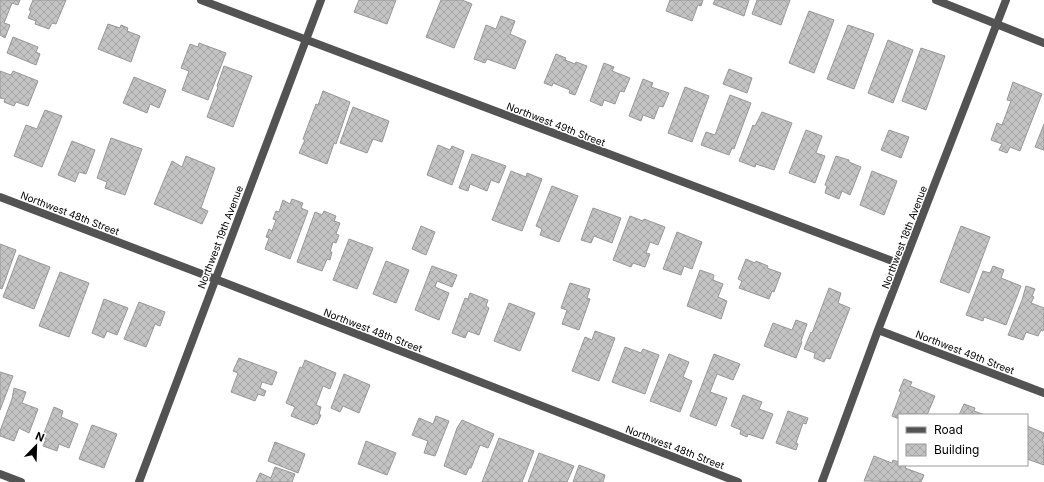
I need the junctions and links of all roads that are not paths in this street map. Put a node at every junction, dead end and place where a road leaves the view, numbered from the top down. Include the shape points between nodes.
1 (201, 0) edge
2 (321, 0) edge
3 (936, 0) edge
4 (1006, 0) edge
5 (997, 24) junction
6 (306, 40) junction
7 (1044, 43) edge
8 (0, 197) edge
9 (903, 266) junction
10 (215, 279) junction
11 (878, 330) junction
12 (1044, 393) edge
13 (0, 474) edge
14 (21, 482) edge
15 (139, 482) edge
16 (738, 482) edge
17 (822, 482) edge

1 - 6 street, Northwest 49th Street
2 - 6 street, Northwest 19th Avenue
3 - 5 street
4 - 5 street, Northwest 18th Avenue
5 - 7 street
5 - 9 street, Northwest 18th Avenue
6 - 9 street, Northwest 49th Street
6 - 10 street, Northwest 19th Avenue
8 - 10 street, Northwest 48th Street
9 - 11 street, Northwest 18th Avenue
10 - 15 street, Northwest 19th Avenue
10 - 16 street, Northwest 48th Street
11 - 12 street, Northwest 49th Street
11 - 17 street, Northwest 18th Avenue
13 - 14 street

